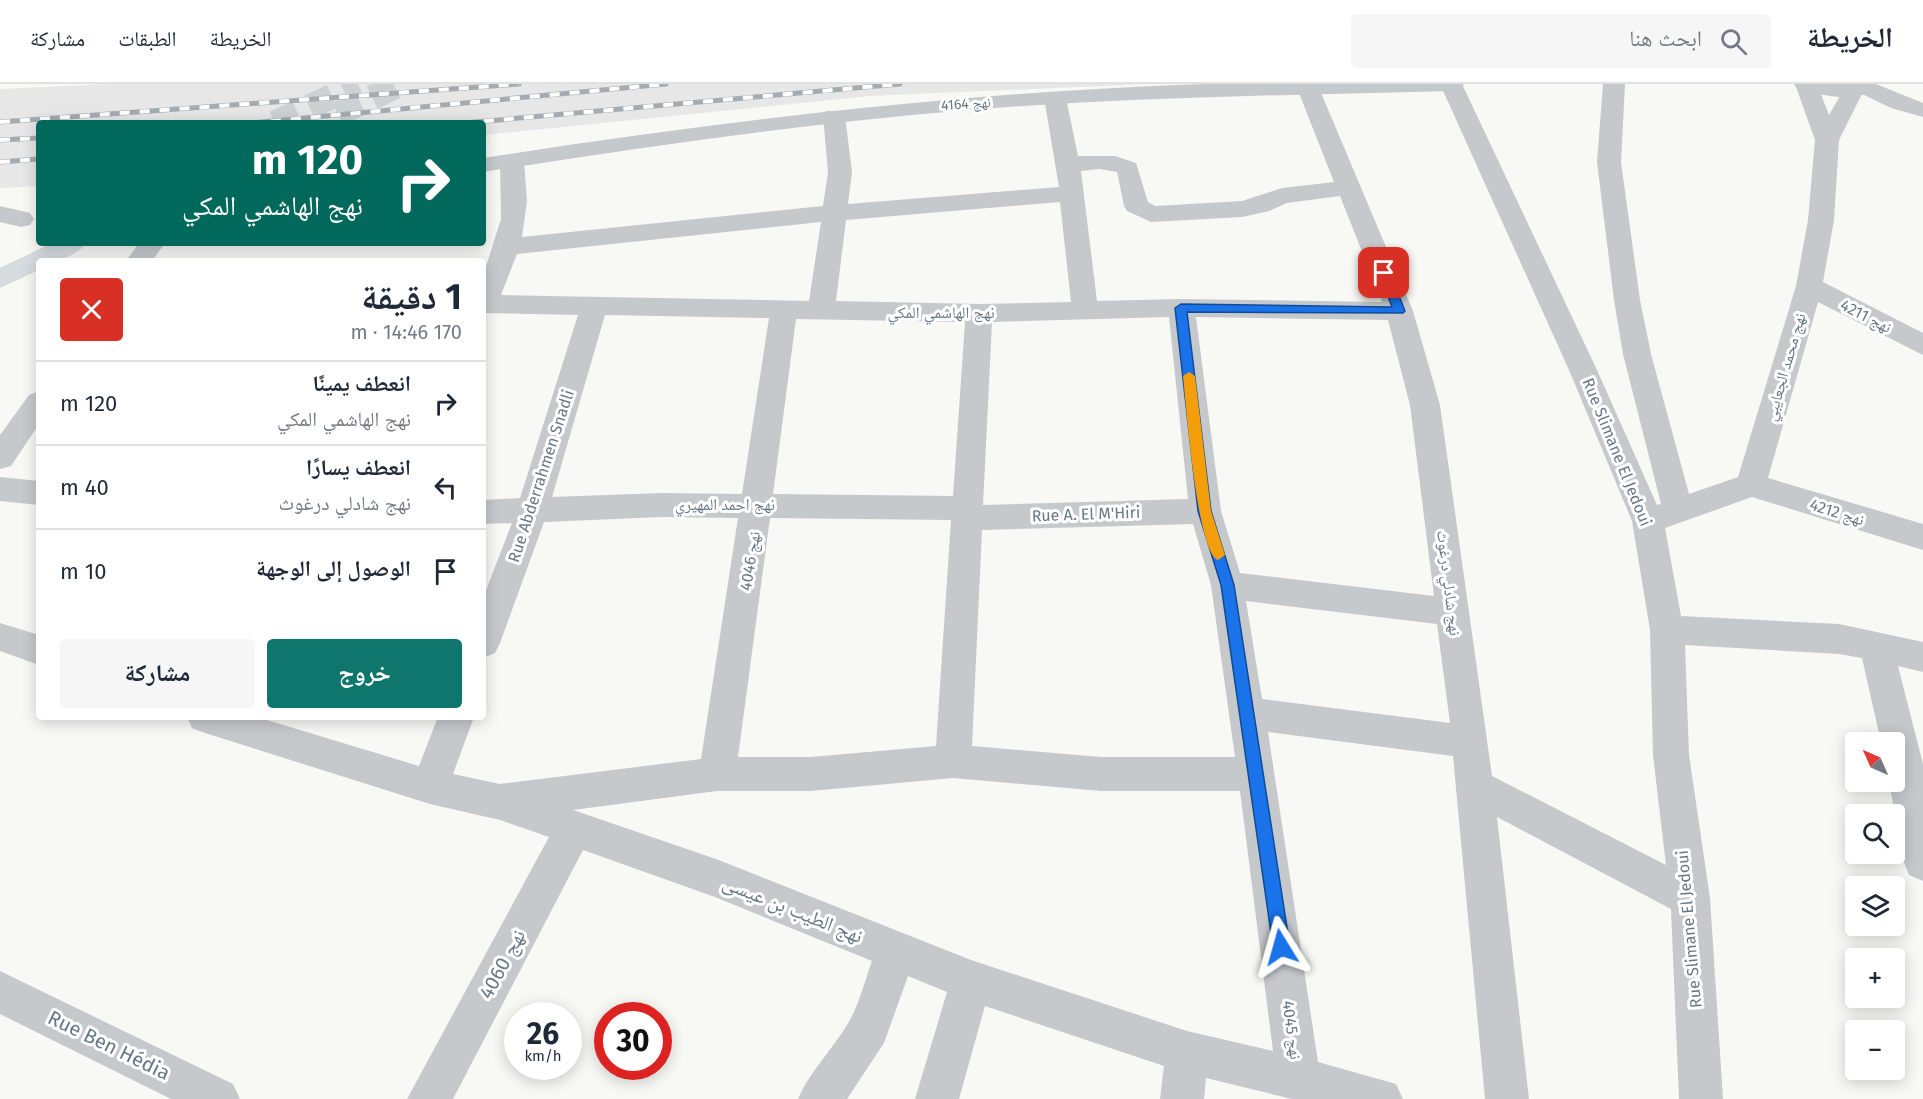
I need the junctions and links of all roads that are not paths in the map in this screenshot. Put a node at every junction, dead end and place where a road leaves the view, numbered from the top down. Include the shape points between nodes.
1 (1452, 84) edge
2 (1614, 84) edge
3 (1806, 84) edge
4 (1861, 86) edge
5 (1308, 88) junction
6 (1055, 98) junction
7 (1923, 110) edge
8 (834, 116) junction
9 (1827, 140) junction
10 (512, 161) junction
11 (1068, 164) junction
12 (486, 165) edge
13 (1350, 187) junction
14 (1071, 194) junction
15 (836, 213) junction
16 (20, 223) edge
17 (67, 246) edge
18 (508, 247) junction
19 (0, 254) edge
20 (43, 258) edge
21 (36, 261) edge
22 (0, 279) edge
23 (1809, 286) junction
24 (486, 299) edge
25 (486, 304) edge
26 (594, 307) junction
27 (1181, 308) junction
28 (1085, 309) junction
29 (784, 311) junction
30 (822, 311) junction
31 (1399, 311) junction
32 (979, 313) junction
33 (1923, 345) edge
34 (36, 406) edge
35 (0, 458) edge
36 (1751, 485) junction
37 (0, 489) edge
38 (36, 493) edge
39 (758, 504) junction
40 (533, 508) junction
41 (1205, 511) junction
42 (486, 512) edge
43 (967, 513) junction
44 (1663, 516) junction
45 (1923, 537) edge
46 (1227, 585) junction
47 (1453, 612) junction
48 (1667, 630) junction
49 (486, 635) edge
50 (0, 637) edge
51 (1876, 647) junction
52 (36, 649) edge
53 (1923, 657) edge
54 (1245, 714) junction
55 (215, 720) edge
56 (455, 720) edge
57 (1470, 741) junction
58 (953, 761) junction
59 (717, 774) junction
60 (1255, 774) junction
61 (1474, 786) junction
62 (430, 787) junction
63 (500, 802) junction
64 (574, 829) junction
65 (1923, 862) edge
66 (1690, 898) junction
67 (896, 951) junction
68 (971, 981) junction
69 (0, 992) edge
70 (1187, 1052) junction
71 (1298, 1077) junction
72 (218, 1099) edge
73 (429, 1099) edge
74 (820, 1099) edge
75 (937, 1099) edge
76 (1182, 1099) edge
77 (1381, 1099) edge
78 (1507, 1099) edge
79 (1701, 1099) edge

1 - 5 street, نهج 4164
1 - 44 street, Rue Slimane El Jedoui via 1583,370
2 - 44 street via 1610,162 1627,300
3 - 4 street via 1823,88
3 - 9 street, نهج محمد الجعايبي
4 - 7 street
4 - 9 street, نهج محمد الجعايبي
5 - 6 street, نهج 4164
5 - 13 street, نهج شادلي درغوث
6 - 8 street, نهج 4164
6 - 11 street
8 - 10 street, نهج 4164
8 - 15 street via 840,172
9 - 23 street, نهج محمد الجعايبي via 1821,220
10 - 12 street, نهج 4164
10 - 18 street via 517,193
11 - 13 street via 1125,166 1136,206 1151,214 1242,209 1282,196
11 - 14 street
13 - 31 street, نهج شادلي درغوث
14 - 15 street
14 - 28 street
15 - 18 street
15 - 30 street
16 - 19 main road
17 - 20 main road
18 - 24 street
21 - 22 main road
23 - 33 street, نهج 4211
23 - 36 street, نهج محمد الجعايبي
25 - 26 street, نهج الهاشمي المكي
26 - 29 street, نهج الهاشمي المكي
26 - 40 street, Rue Abderrahmen Snadli
27 - 28 street, نهج الهاشمي المكي
27 - 31 street, نهج الهاشمي المكي
27 - 41 street, نهج 4045
28 - 32 street, نهج الهاشمي المكي
29 - 30 street, نهج الهاشمي المكي
29 - 39 street, نهج 4046
30 - 32 street, نهج الهاشمي المكي
31 - 47 street, نهج شادلي درغوث via 1425,405
32 - 43 street
34 - 35 street
36 - 44 street
36 - 45 street, نهج 4212
37 - 38 street
39 - 40 street, نهج احمد المهيري
39 - 43 street, نهج احمد المهيري
39 - 59 street, نهج 4046
40 - 42 street, نهج احمد المهيري
40 - 49 street, Rue Abderrahmen Snadli
41 - 43 street, Rue A. El M'Hiri
41 - 46 street, نهج 4045
43 - 58 street
44 - 48 street, Rue Slimane El Jedoui
46 - 47 street
46 - 54 street, نهج 4045
47 - 57 street, نهج شادلي درغوث
48 - 51 street via 1839,639
48 - 66 street, Rue Slimane El Jedoui via 1671,755
50 - 52 street
51 - 53 street
51 - 65 street via 1904,761
54 - 57 street
54 - 60 street, نهج 4045
55 - 62 street, نهج الطيب بن عيسى
56 - 62 street
57 - 61 street, نهج شادلي درغوث
58 - 59 street via 811,774
58 - 60 street via 1101,774
59 - 63 street
60 - 71 street, نهج 4045
61 - 66 street
61 - 78 street, نهج شادلي درغوث
62 - 63 street, نهج الطيب بن عيسى
63 - 64 street, نهج الطيب بن عيسى
64 - 67 street, نهج الطيب بن عيسى via 716,878
64 - 73 street, نهج 4060
66 - 79 street, Rue Slimane El Jedoui
67 - 68 street, نهج الطيب بن عيسى
67 - 74 street via 868,1028
68 - 70 street, نهج الطيب بن عيسى
68 - 75 street
69 - 72 street, Rue Ben Hédia
70 - 71 street, نهج الطيب بن عيسى
70 - 76 street
71 - 77 street, نهج الطيب بن عيسى

